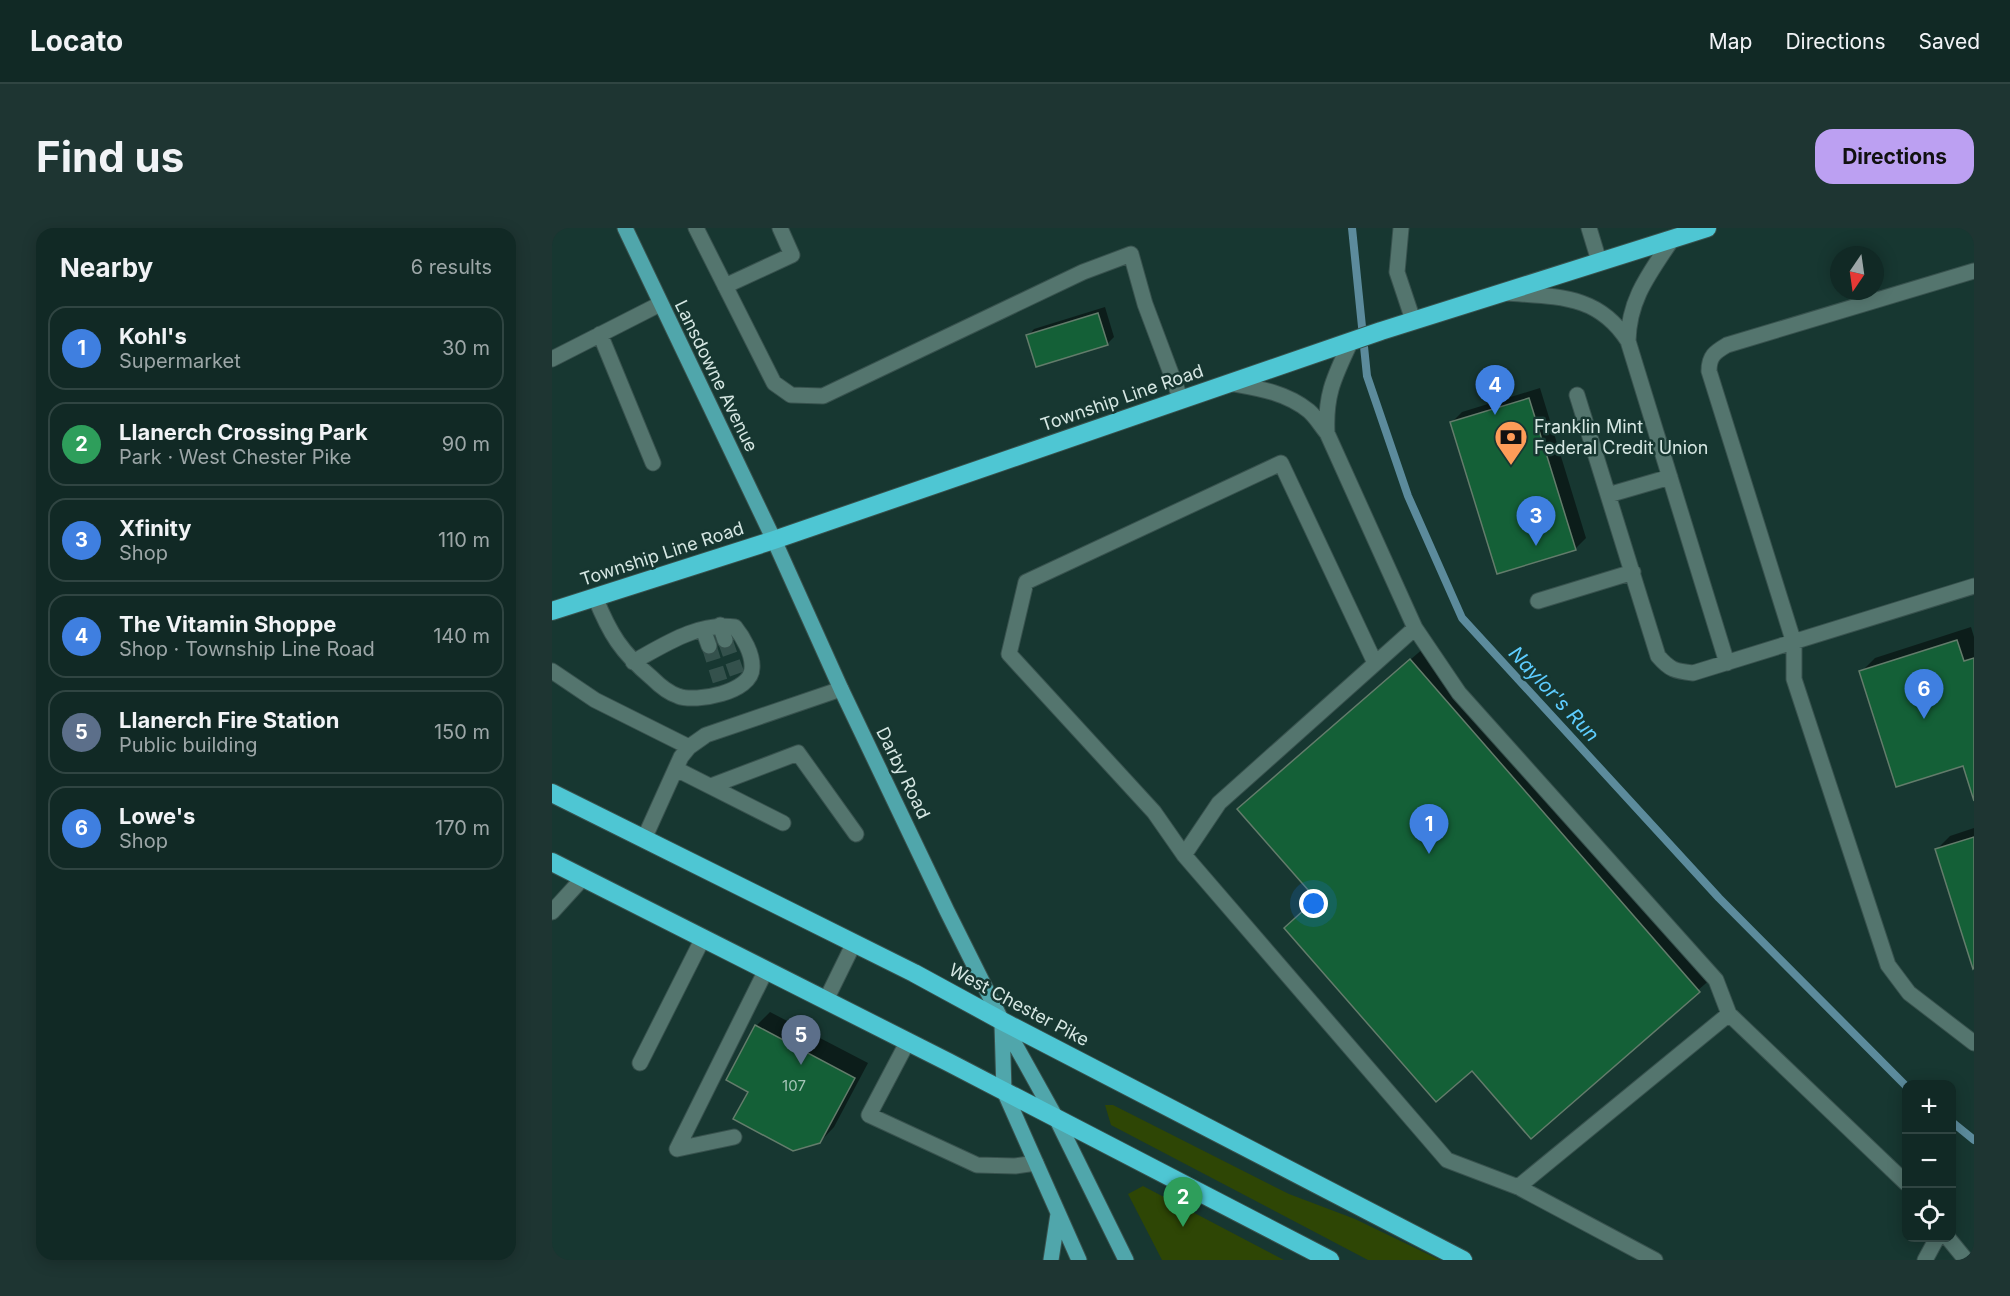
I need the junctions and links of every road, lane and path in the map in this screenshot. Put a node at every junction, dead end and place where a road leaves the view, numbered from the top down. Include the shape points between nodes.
1 (625, 228) edge
2 (696, 228) edge
3 (780, 228) edge
4 (1401, 228) edge
5 (1589, 228) edge
6 (1707, 228) edge
7 (1673, 238) junction
8 (1599, 261) junction
9 (1974, 271) edge
10 (725, 286) junction
11 (1501, 292) junction
12 (660, 304) junction
13 (1413, 320) junction
14 (600, 334) junction
15 (1351, 341) junction
16 (1628, 341) junction
17 (552, 359) edge
18 (1229, 383) junction
19 (1577, 395) dead end
20 (1181, 400) junction
21 (1327, 433) junction
22 (653, 463) dead end
23 (1670, 477) junction
24 (1608, 495) junction
25 (774, 540) junction
26 (1633, 572) junction
27 (1974, 586) edge
28 (595, 597) junction
29 (1538, 601) dead end
30 (552, 611) edge
31 (720, 625) junction
32 (1415, 628) junction
33 (704, 629) junction
34 (725, 640) tunnel mouth
35 (1794, 643) junction
36 (709, 646) tunnel mouth
37 (633, 662) junction
38 (1375, 663) junction
39 (1727, 663) junction
40 (552, 671) edge
41 (841, 689) junction
42 (689, 747) junction
43 (676, 769) junction
44 (711, 786) junction
45 (552, 793) edge
46 (783, 823) dead end
47 (856, 834) dead end
48 (644, 838) junction
49 (1184, 855) junction
50 (552, 862) edge
51 (583, 878) junction
52 (552, 912) edge
53 (703, 938) junction
54 (854, 943) junction
55 (766, 970) junction
56 (826, 1000) junction
57 (1729, 1014) junction
58 (1002, 1021) junction
59 (908, 1041) junction
60 (1974, 1042) edge
61 (640, 1062) dead end
62 (1004, 1091) junction
63 (1056, 1118) junction
64 (734, 1137) dead end
65 (1036, 1163) junction
66 (1902, 1179) edge
67 (1518, 1187) junction
68 (1058, 1214) junction
69 (1935, 1242) edge
70 (1951, 1242) edge
71 (1051, 1260) edge
72 (1079, 1260) edge
73 (1126, 1260) edge
74 (1330, 1260) edge
75 (1463, 1260) edge
76 (1655, 1260) edge
77 (1925, 1260) edge
78 (1966, 1260) edge

1 - 12 main road, Lansdowne Avenue
2 - 10 street
3 - 10 street via 792,255
4 - 13 street via 1397,273
5 - 8 street
6 - 7 highway, Township Line Road
7 - 8 highway, Township Line Road
7 - 16 street via 1634,301
8 - 11 highway, Township Line Road
9 - 35 street via 1727,345 1709,361
10 - 20 street via 774,383 791,395 823,396 1083,272 1131,254
11 - 13 highway, Township Line Road
11 - 16 street via 1556,297 1591,306 1613,321
12 - 14 street
12 - 25 main road, Lansdowne Avenue
13 - 15 highway, Township Line Road
14 - 17 street
14 - 22 street
15 - 18 highway, Township Line Road
15 - 21 street via 1330,390
16 - 23 street
18 - 20 highway, Township Line Road
18 - 21 street via 1288,398 1310,412
19 - 24 street
20 - 25 highway, Township Line Road
21 - 32 street
23 - 24 street
23 - 39 street
24 - 26 street
25 - 28 highway, Township Line Road
25 - 41 main road, Darby Road
26 - 29 street
26 - 39 street via 1658,656 1667,667 1693,673
27 - 35 street
28 - 30 highway, Township Line Road
28 - 37 street via 608,629
31 - 33 street
31 - 34 street
31 - 37 street via 735,627 745,638 753,668 749,678 738,679 730,691 722,687 698,700 678,696
32 - 38 street
32 - 57 street via 1459,693 1716,980
33 - 36 street
33 - 37 street via 677,638
35 - 39 street
35 - 60 street via 1794,679 1888,965 1909,993
38 - 49 street via 1219,803
38 - 49 street via 1281,463 1026,582 1009,654 1154,812
40 - 42 street via 596,700
41 - 42 street via 706,735
41 - 58 main road, Darby Road
42 - 43 street
43 - 44 street
43 - 48 street
44 - 46 street
44 - 47 street via 798,753
45 - 48 highway, West Chester Pike
48 - 54 highway, West Chester Pike
49 - 67 street via 1447,1160
50 - 51 highway
51 - 52 street
51 - 53 highway
53 - 55 highway
53 - 61 street
54 - 56 street
54 - 58 highway, West Chester Pike
55 - 56 highway
55 - 64 street via 677,1149
56 - 59 highway
57 - 66 street
57 - 67 street
58 - 62 main road, Darby Road
58 - 63 main road, Darby Road
58 - 75 highway, West Chester Pike
59 - 62 highway
59 - 65 street via 869,1115 977,1165
62 - 63 highway
62 - 65 main road, Darby Road
63 - 73 main road, Darby Road
63 - 74 highway
65 - 68 main road, Darby Road
67 - 76 street
68 - 71 main road
68 - 72 main road, Darby Road
69 - 77 street
70 - 78 street

